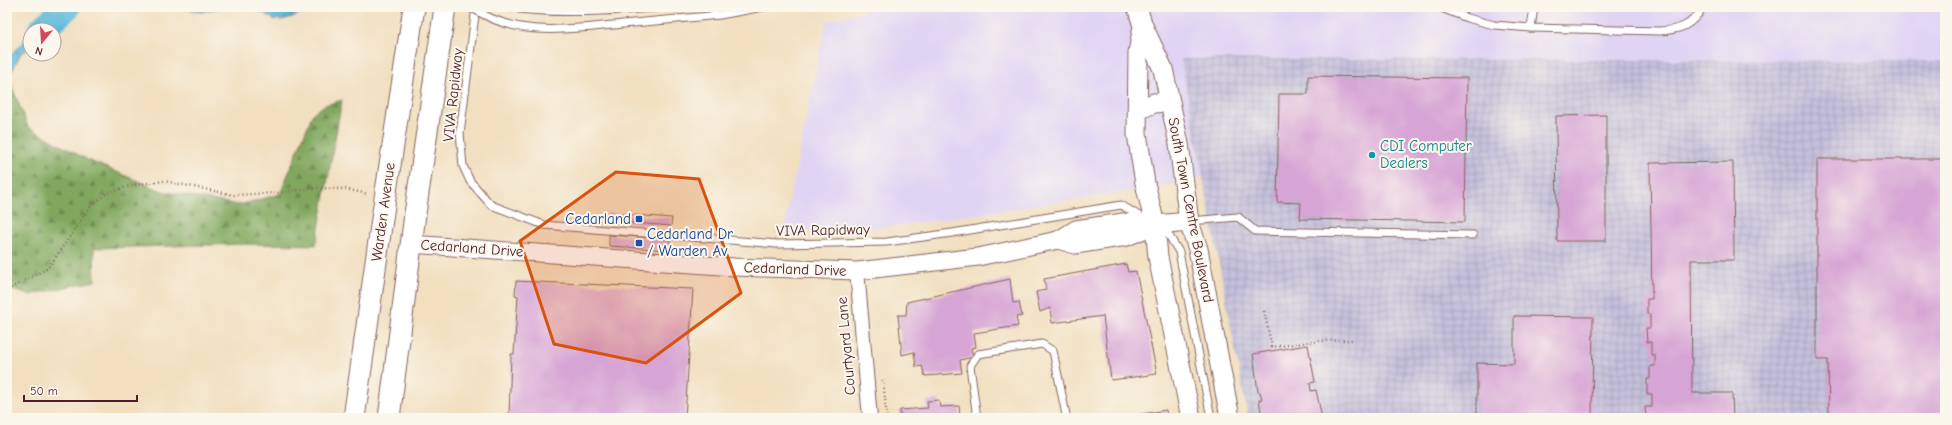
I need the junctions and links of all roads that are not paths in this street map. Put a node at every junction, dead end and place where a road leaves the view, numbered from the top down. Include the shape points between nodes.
1 (414, 7) edge
2 (445, 7) edge
3 (471, 7) edge
4 (476, 7) edge
5 (505, 7) edge
6 (666, 7) edge
7 (764, 7) edge
8 (1137, 7) edge
9 (1144, 7) edge
10 (1439, 7) edge
11 (1534, 7) edge
12 (1703, 7) edge
13 (570, 9) edge
14 (1142, 26) junction
15 (1531, 28) junction
16 (1170, 102) junction
17 (1138, 110) junction
18 (1190, 222) junction
19 (1155, 225) junction
20 (1473, 235) dead end
21 (411, 244) junction
22 (857, 271) junction
23 (354, 418) edge
24 (389, 418) edge
25 (870, 418) edge
26 (977, 418) edge
27 (1065, 418) edge
28 (1191, 418) edge
29 (1211, 418) edge
30 (1230, 418) edge

1 - 23 main road, Warden Avenue
2 - 21 main road
3 - 7 lane, bridge via 506,24 539,30 566,30
4 - 19 lane, VIVA Rapidway via 460,134 462,166 470,181 491,205 544,225 777,244 887,242 1121,205
5 - 13 lane
6 - 13 lane via 602,12
8 - 14 main road, South Town Centre Boulevard
9 - 14 lane
10 - 15 lane via 1494,25
11 - 15 lane
12 - 15 lane via 1695,20 1676,30
14 - 16 main road, South Town Centre Boulevard via 1163,69
14 - 17 main road via 1138,53
16 - 17 main road via 1154,103
16 - 18 main road, South Town Centre Boulevard
17 - 19 main road via 1137,134
18 - 19 main road, Cedarland Drive
18 - 20 lane via 1238,217 1255,231
18 - 30 main road, South Town Centre Boulevard via 1198,249
19 - 22 street, Cedarland Drive via 1123,222 1076,229 1058,240 978,256
19 - 28 main road via 1158,257
19 - 29 lane, VIVA Rapidway via 1168,234 1180,252
21 - 22 street, Cedarland Drive via 734,267
21 - 24 main road
22 - 25 street, Courtyard Lane
26 - 27 lane via 970,366 978,354 1042,344 1053,351

